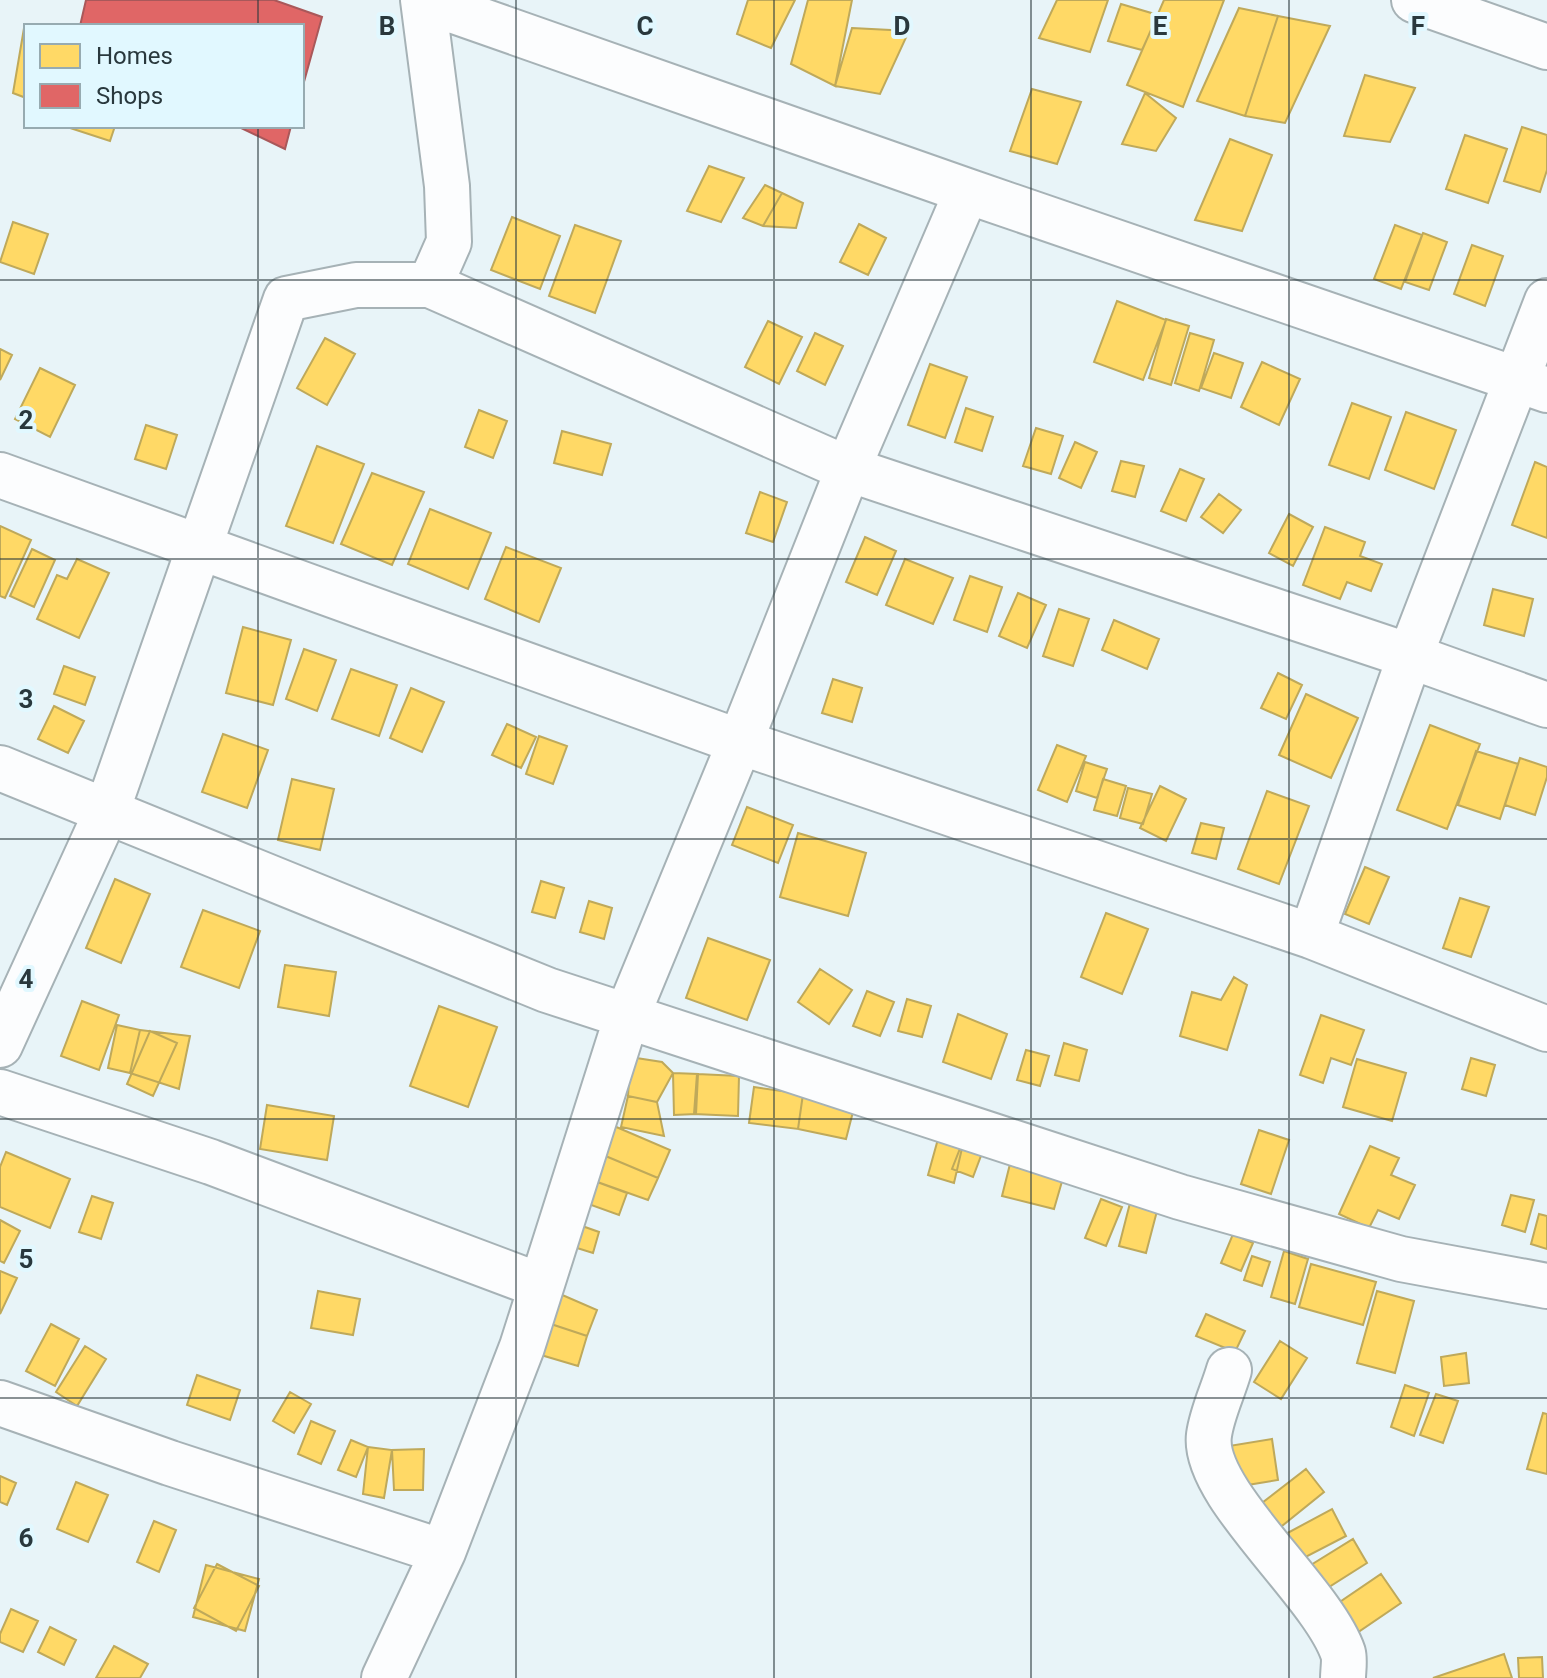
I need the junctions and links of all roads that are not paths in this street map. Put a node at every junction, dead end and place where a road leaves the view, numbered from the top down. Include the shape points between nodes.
1 (423, 0) edge
2 (1414, 0) edge
3 (1547, 47) edge
4 (967, 191) junction
5 (430, 285) junction
6 (1547, 301) edge
7 (1533, 385) edge
8 (848, 469) junction
9 (0, 475) edge
10 (197, 548) junction
11 (1410, 656) junction
12 (1547, 705) edge
13 (740, 742) junction
14 (0, 768) edge
15 (107, 811) junction
16 (1311, 936) junction
17 (627, 1016) junction
18 (1547, 1029) edge
19 (0, 1045) edge
20 (0, 1092) edge
21 (541, 1286) junction
22 (1547, 1286) edge
23 (1229, 1370) dead end
24 (0, 1403) edge
25 (443, 1552) junction
26 (384, 1678) edge
27 (1343, 1678) edge

1 - 4 street
1 - 5 street via 449,242
2 - 3 street
4 - 7 street
4 - 8 street
5 - 8 street
5 - 10 street via 356,285 286,299
6 - 7 street
7 - 11 street
8 - 11 street
8 - 13 street
9 - 10 street
10 - 13 street
10 - 15 street
11 - 12 street
11 - 16 street
13 - 16 street
13 - 17 street
14 - 15 street
15 - 17 street via 547,990
15 - 19 street
16 - 18 street
17 - 21 street
17 - 22 street via 1180,1197 1401,1259
20 - 21 street via 211,1162
21 - 25 street
23 - 27 street via 1209,1436 1212,1464 1224,1489 1320,1614 1344,1655
24 - 25 street
25 - 26 street

